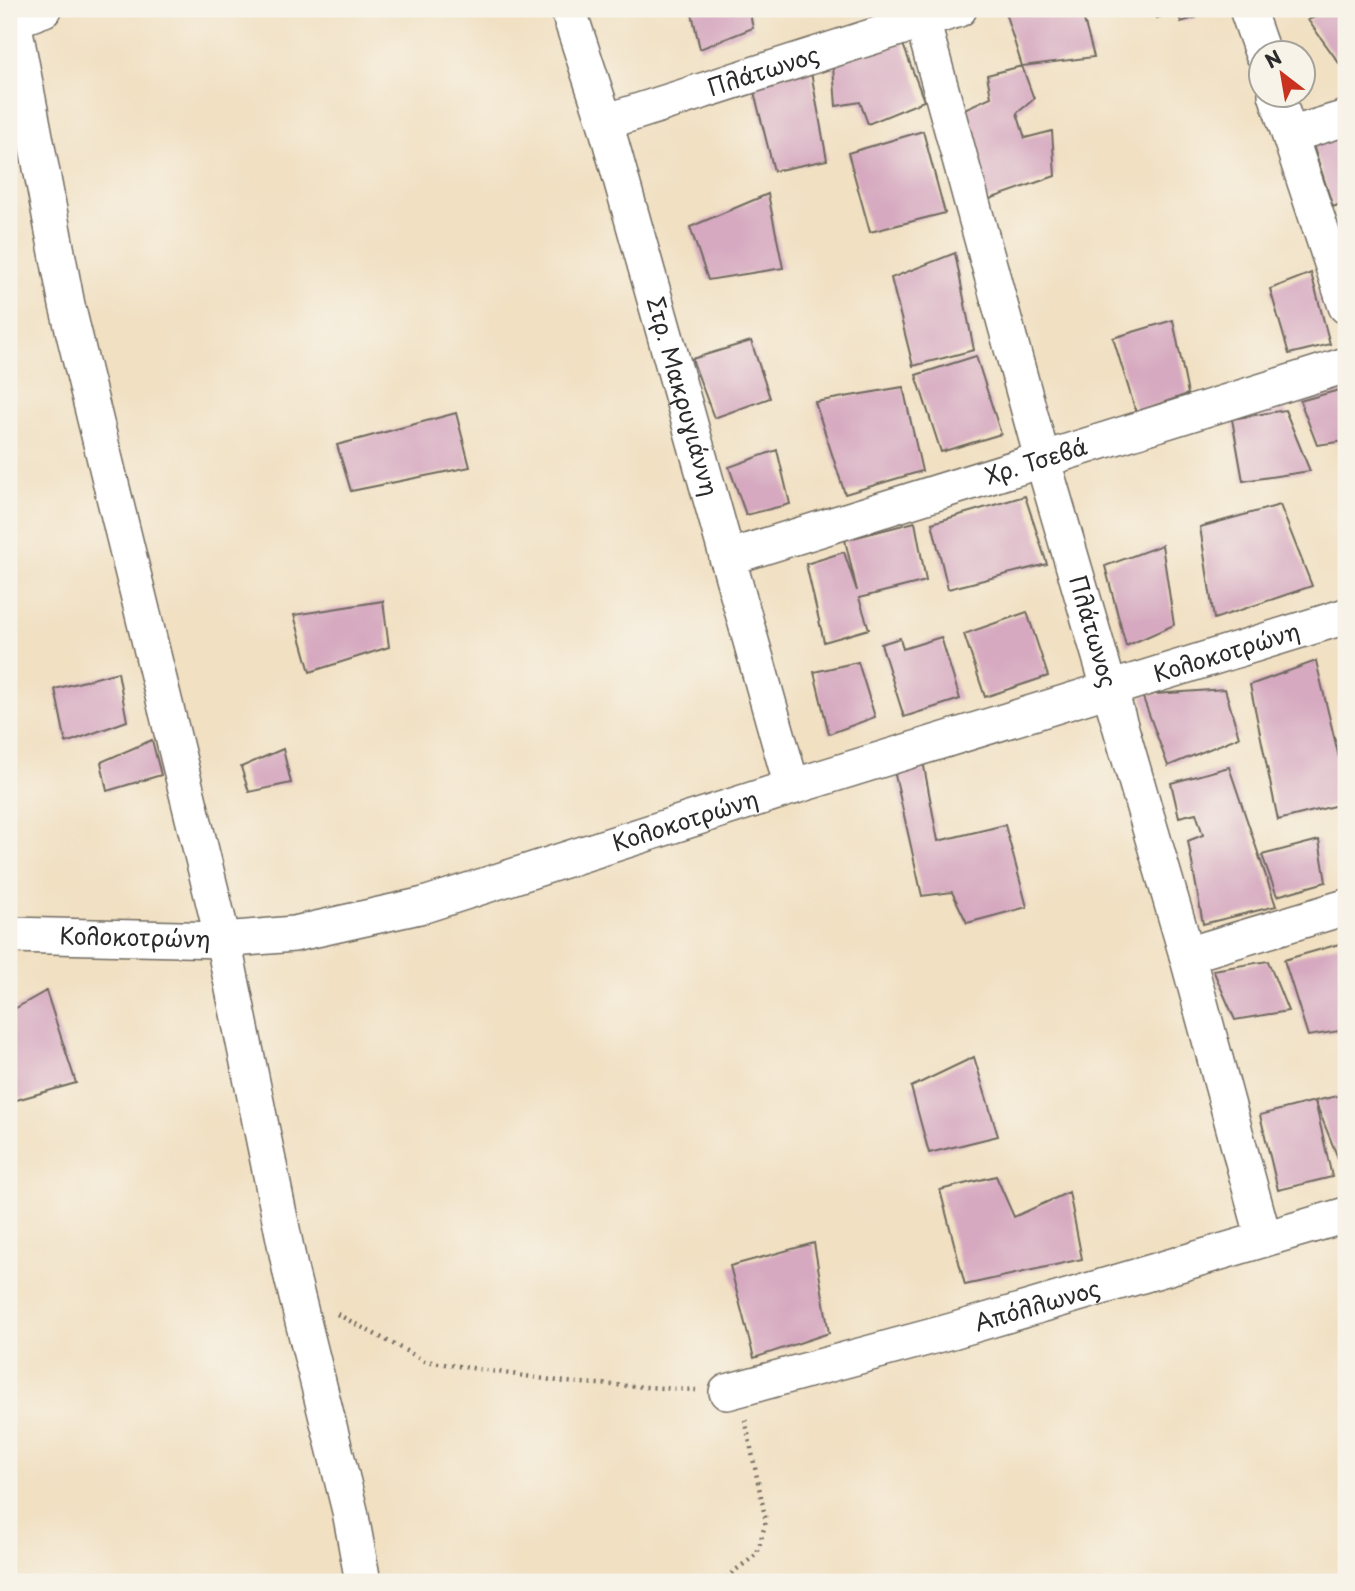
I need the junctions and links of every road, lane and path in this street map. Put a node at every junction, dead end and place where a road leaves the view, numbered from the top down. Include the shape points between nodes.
1 (568, 9) edge
2 (959, 9) edge
3 (1247, 9) edge
4 (921, 15) edge
5 (22, 17) edge
6 (1257, 38) edge
7 (1281, 108) edge
8 (1346, 118) edge
9 (605, 122) junction
10 (1290, 135) junction
11 (1346, 306) edge
12 (1346, 365) edge
13 (1041, 458) junction
14 (727, 558) junction
15 (1346, 616) edge
16 (1108, 691) junction
17 (792, 787) junction
18 (1346, 907) edge
19 (9, 935) edge
20 (223, 940) junction
21 (1187, 955) junction
22 (1346, 1215) edge
23 (1264, 1239) junction
24 (331, 1309) dead end
25 (727, 1392) junction
26 (361, 1580) edge
27 (720, 1582) edge

1 - 9 street, Στρ. Μακρυγιάννη
2 - 4 street, Πλάτωνος
3 - 6 street
4 - 9 street, Πλάτωνος
4 - 13 street, Πλάτωνος
5 - 20 street via 67,305
7 - 10 street
8 - 10 street
9 - 14 street, Στρ. Μακρυγιάννη
10 - 11 street
12 - 13 street, Χρ. Τσεβά
13 - 14 street, Χρ. Τσεβά
13 - 16 street, Πλάτωνος
14 - 17 street, Στρ. Μακρυγιάννη
15 - 16 street, Κολοκοτρώνη
16 - 17 street, Κολοκοτρώνη
16 - 21 street, Πλάτωνος
17 - 20 street, Κολοκοτρώνη via 424,905 294,934
18 - 21 street
19 - 20 street, Κολοκοτρώνη
20 - 26 street via 271,1181 350,1511
21 - 23 street, Πλάτωνος
22 - 23 street, Απόλλωνος
23 - 25 street, Απόλλωνος
24 - 25 path via 425,1361 565,1382
25 - 27 path via 745,1417 766,1521 757,1554

